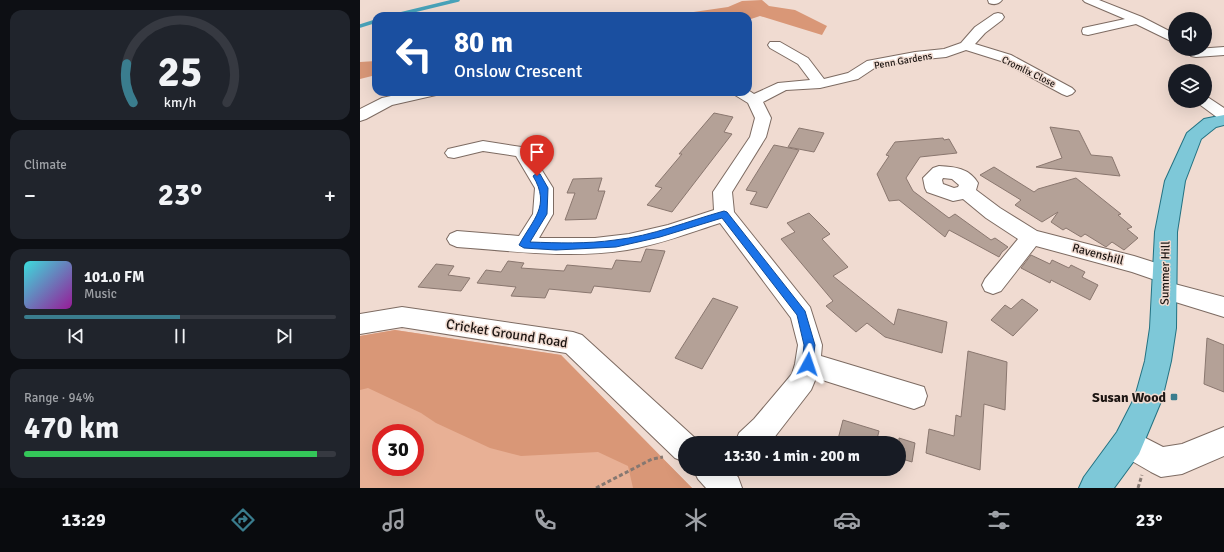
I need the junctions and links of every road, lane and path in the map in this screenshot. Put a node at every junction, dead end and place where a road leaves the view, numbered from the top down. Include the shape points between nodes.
1 (1088, 0) edge
2 (998, 17) dead end
3 (1138, 20) junction
4 (1088, 31) dead end
5 (1168, 35) edge
6 (775, 45) dead end
7 (966, 46) junction
8 (1212, 51) edge
9 (1224, 51) edge
10 (820, 84) junction
11 (1067, 91) dead end
12 (752, 95) edge
13 (411, 96) edge
14 (747, 96) edge
15 (1212, 107) edge
16 (1224, 115) edge
17 (360, 116) edge
18 (1224, 120) edge
19 (454, 153) dead end
20 (966, 192) dead end
21 (724, 214) junction
22 (1031, 237) junction
23 (457, 240) dead end
24 (524, 245) junction
25 (1164, 282) junction
26 (993, 285) dead end
27 (1224, 307) edge
28 (360, 324) edge
29 (808, 364) junction
30 (914, 396) dead end
31 (756, 436) edge
32 (1224, 441) edge
33 (1128, 443) junction
34 (675, 452) edge
35 (596, 488) edge
36 (1095, 488) edge

1 - 3 street
2 - 7 street, Penn Gardens via 980,30
3 - 4 street
3 - 5 street
6 - 10 street via 804,61
7 - 10 street, Penn Gardens via 946,53 872,64 853,76
7 - 11 street, Cromlix Close via 1006,58
8 - 9 street
10 - 12 street, Penn Gardens via 783,86
13 - 17 street via 387,101
14 - 21 street via 763,118 758,137 722,192
15 - 16 street
18 - 25 main road, Summer Hill via 1210,123 1193,137 1175,181 1166,232
19 - 24 street via 483,146 522,152 544,188 543,214
20 - 22 street, Ravenshill
21 - 24 street via 660,234 616,244
21 - 29 street via 802,314 810,345
22 - 25 street, Ravenshill via 1134,264
22 - 26 street
23 - 24 street
25 - 27 street, Ravenshill
25 - 33 main road, Summer Hill via 1163,328 1158,361 1148,399
28 - 34 street, Cricket Ground Road via 402,317 573,343
29 - 30 street
29 - 31 street via 802,381
32 - 33 street via 1182,458 1161,462
33 - 36 main road, Summer Hill
34 - 35 path via 652,459

